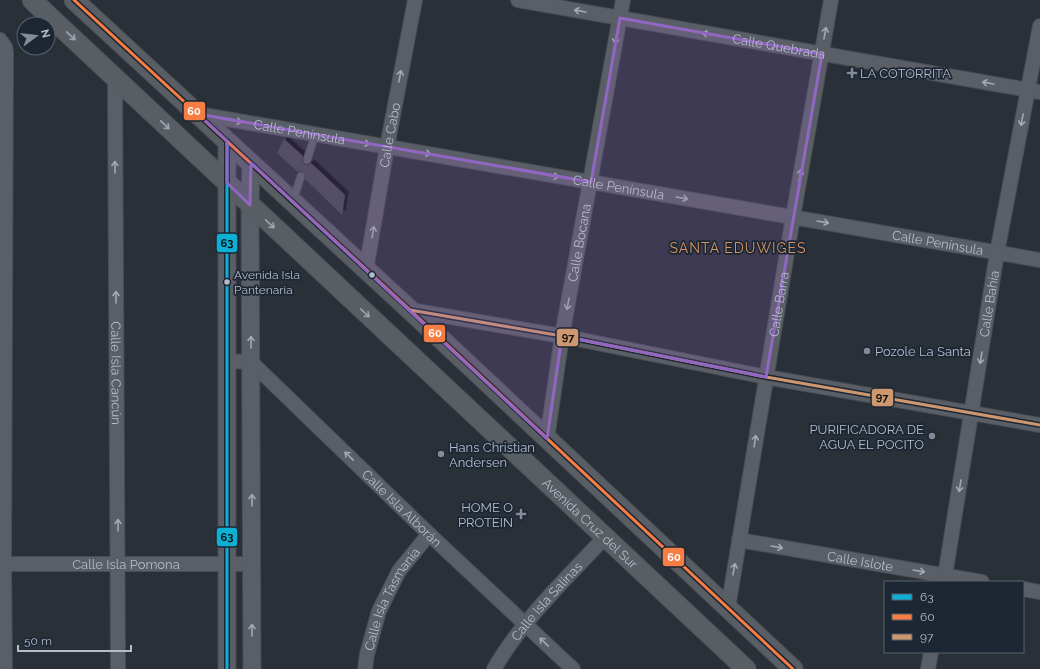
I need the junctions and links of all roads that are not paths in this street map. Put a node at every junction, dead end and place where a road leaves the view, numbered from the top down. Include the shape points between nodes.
1 (32, 0) edge
2 (74, 0) edge
3 (415, 0) edge
4 (518, 0) edge
5 (623, 0) edge
6 (831, 0) edge
7 (620, 18) junction
8 (1040, 26) edge
9 (3, 46) edge
10 (822, 54) junction
11 (115, 78) junction
12 (1034, 91) edge
13 (198, 114) junction
14 (315, 135) junction
15 (227, 141) junction
16 (387, 147) junction
17 (307, 160) dead end
18 (251, 163) junction
19 (301, 176) dead end
20 (591, 182) junction
21 (227, 183) junction
22 (293, 201) junction
23 (250, 205) junction
24 (793, 217) junction
25 (997, 252) junction
26 (1040, 260) edge
27 (366, 270) junction
28 (410, 310) junction
29 (562, 336) junction
30 (226, 361) junction
31 (251, 362) junction
32 (766, 377) junction
33 (972, 413) junction
34 (1040, 425) edge
35 (547, 439) junction
36 (429, 534) junction
37 (605, 537) junction
38 (739, 540) junction
39 (2, 564) edge
40 (118, 564) junction
41 (226, 564) junction
42 (252, 564) junction
43 (944, 579) edge
44 (969, 581) edge
45 (1024, 589) edge
46 (1040, 592) edge
47 (728, 608) junction
48 (525, 624) junction
49 (931, 653) edge
50 (5, 669) edge
51 (118, 669) edge
52 (227, 669) edge
53 (252, 669) edge
54 (365, 669) edge
55 (494, 669) edge
56 (573, 669) edge
57 (746, 669) edge
58 (793, 669) edge
59 (928, 669) edge

1 -> 11 main road, Avenida Cruz del Sur
2 - 13 main road
16 -> 3 street, Calle Cabo
7 -> 4 street, Calle Quebrada
5 - 7 street, Calle Bocana
10 -> 6 street, Calle Barra
10 -> 7 street, Calle Quebrada
7 -> 20 street, Calle Bocana
8 - 12 street, Calle Bahía
9 - 39 street
12 -> 10 street, Calle Quebrada
24 -> 10 street, Calle Barra
11 -> 21 main road, Avenida Cruz del Sur
40 -> 11 street, Calle Isla Cancún
12 -> 25 street, Calle Bahía
13 -> 14 street, Calle Península
13 - 15 main road
14 -> 16 street, Calle Península
14 - 17 lane
15 - 18 main road
15 - 21 street
16 -> 20 street, Calle Península
27 -> 16 street, Calle Cabo
18 - 22 main road
18 - 23 street
19 - 22 lane
20 -> 24 street, Calle Península
20 -> 29 street, Calle Bocana
21 - 23 main road, Avenida Cruz del Sur
21 - 30 street
22 - 27 main road
31 -> 23 street
23 -> 37 main road, Avenida Cruz del Sur
24 -> 25 street, Calle Península
24 - 32 street, Calle Barra
25 - 26 street, Calle Península
25 -> 33 street, Calle Bahía
27 - 28 main road
28 - 29 street
28 - 35 main road
29 - 32 street
29 - 35 street, Calle Bocana
30 - 31 street
30 - 41 street
36 -> 31 street, Calle Isla Alborán
42 -> 31 street
32 - 33 street
38 -> 32 street, Calle Barra
33 - 34 street
33 -> 43 street, Calle Bahía
35 - 47 main road
36 - 48 street, Calle Isla Alborán
36 - 54 street, Calle Isla Tasmania via 399,571 379,611
37 - 48 street, Calle Isla Salinas
37 - 57 main road, Avenida Cruz del Sur
38 -> 43 street, Calle Islote
47 -> 38 street, Calle Barra
39 - 40 street, Calle Isla Pomona
39 - 50 street
40 - 41 street, Calle Isla Pomona
40 - 51 street, Calle Isla Cancún
41 - 42 street, Calle Isla Pomona
41 - 52 street
53 -> 42 street
43 - 44 street, Calle Islote
45 - 46 street
47 - 58 main road
48 - 55 street, Calle Isla Salinas
56 -> 48 street, Calle Isla Alborán
49 - 59 street

